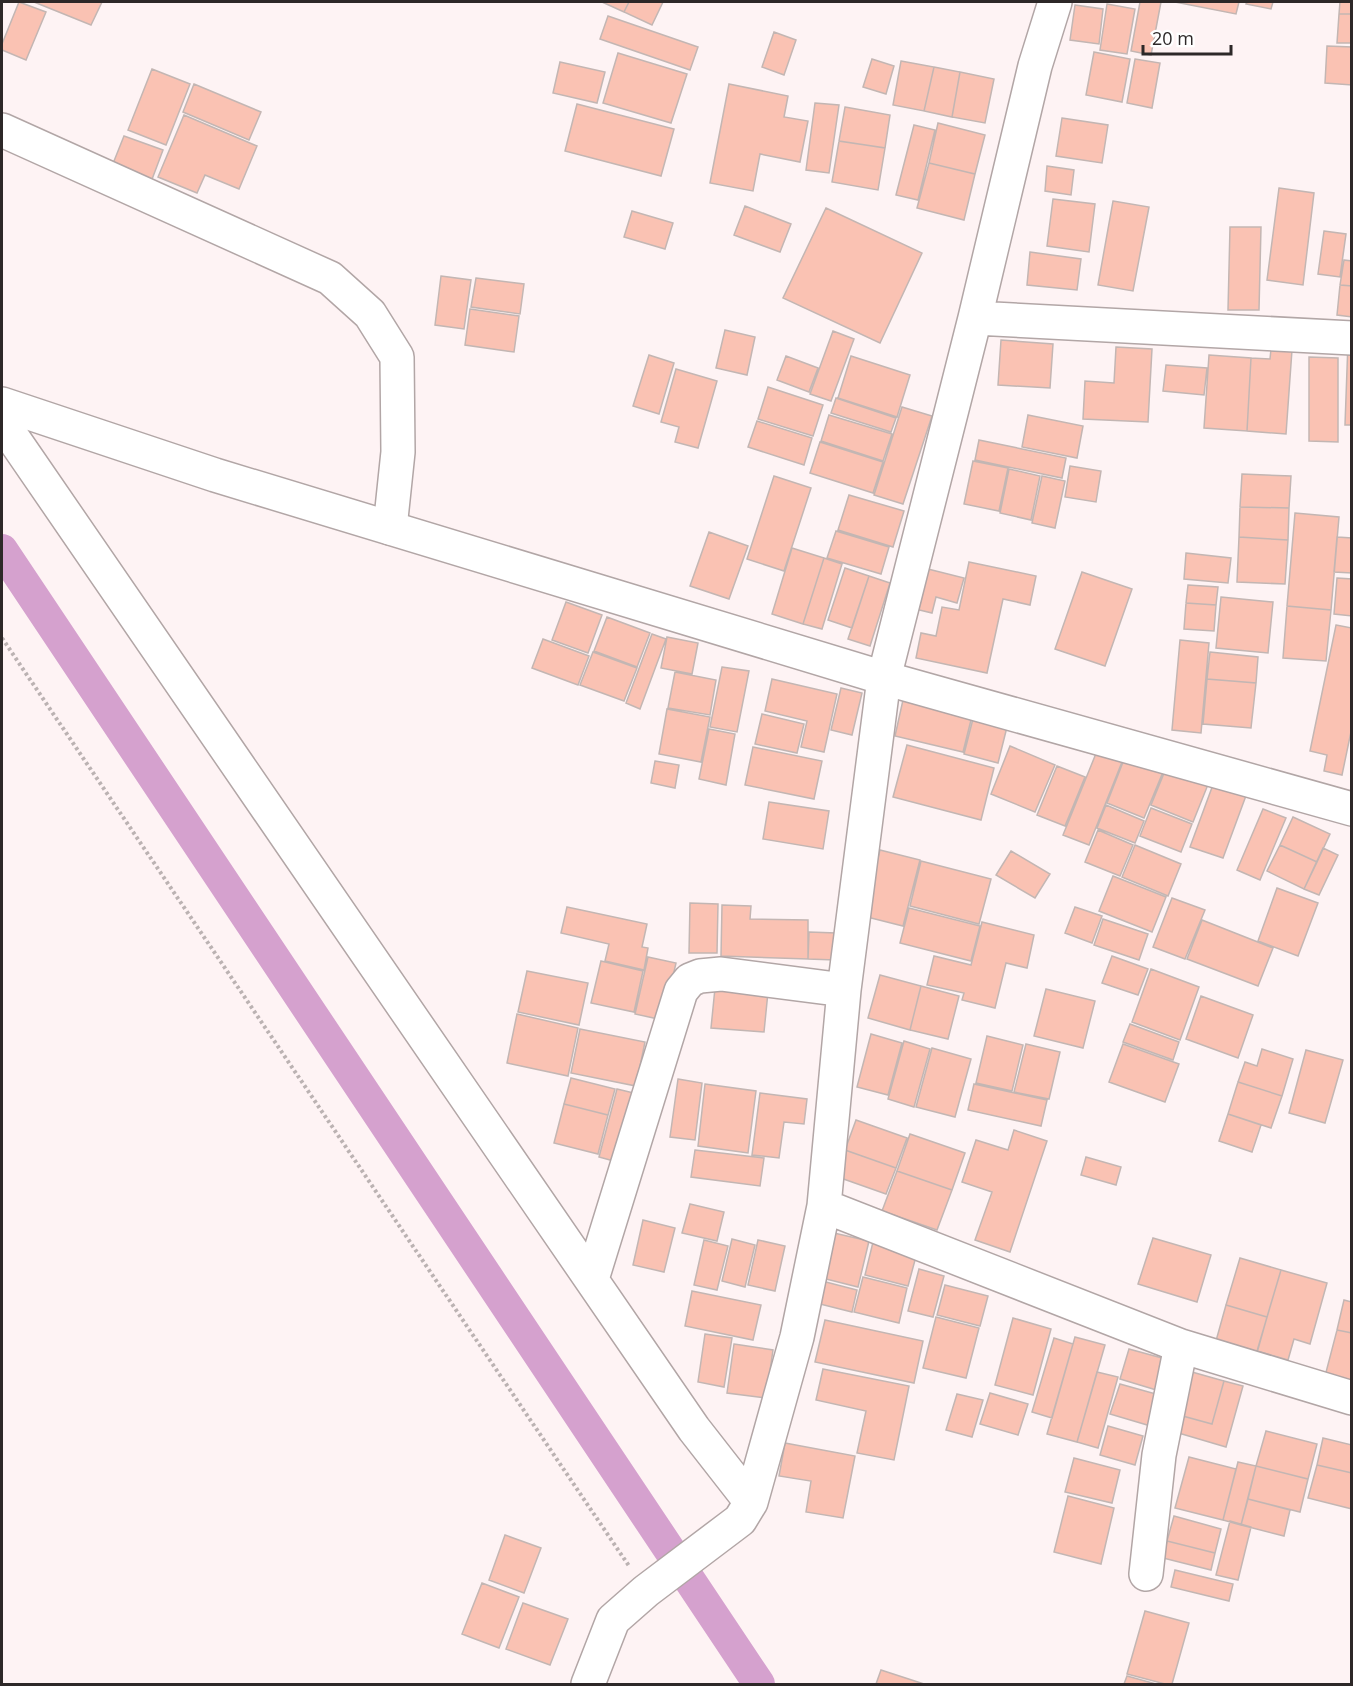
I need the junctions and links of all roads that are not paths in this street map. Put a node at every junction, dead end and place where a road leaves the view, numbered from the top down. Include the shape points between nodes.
1 (1054, 2) edge
2 (2, 130) edge
3 (975, 318) junction
4 (1352, 338) edge
5 (2, 404) edge
6 (2, 422) edge
7 (390, 528) junction
8 (884, 678) junction
9 (1352, 809) edge
10 (844, 990) junction
11 (824, 1206) junction
12 (592, 1279) junction
13 (1181, 1346) junction
14 (1352, 1398) edge
15 (746, 1511) junction
16 (1146, 1574) dead end
17 (588, 1684) edge

1 - 3 street
2 - 7 street via 330,278 370,314 397,357 398,452
3 - 4 street
3 - 8 street
5 - 7 street
6 - 12 street
7 - 8 street
8 - 9 street
8 - 10 street
10 - 11 street
10 - 12 street via 721,974 690,980 681,992
11 - 13 street
11 - 15 street via 797,1337
12 - 15 street
13 - 14 street
13 - 16 street via 1159,1455
15 - 17 street via 613,1620

